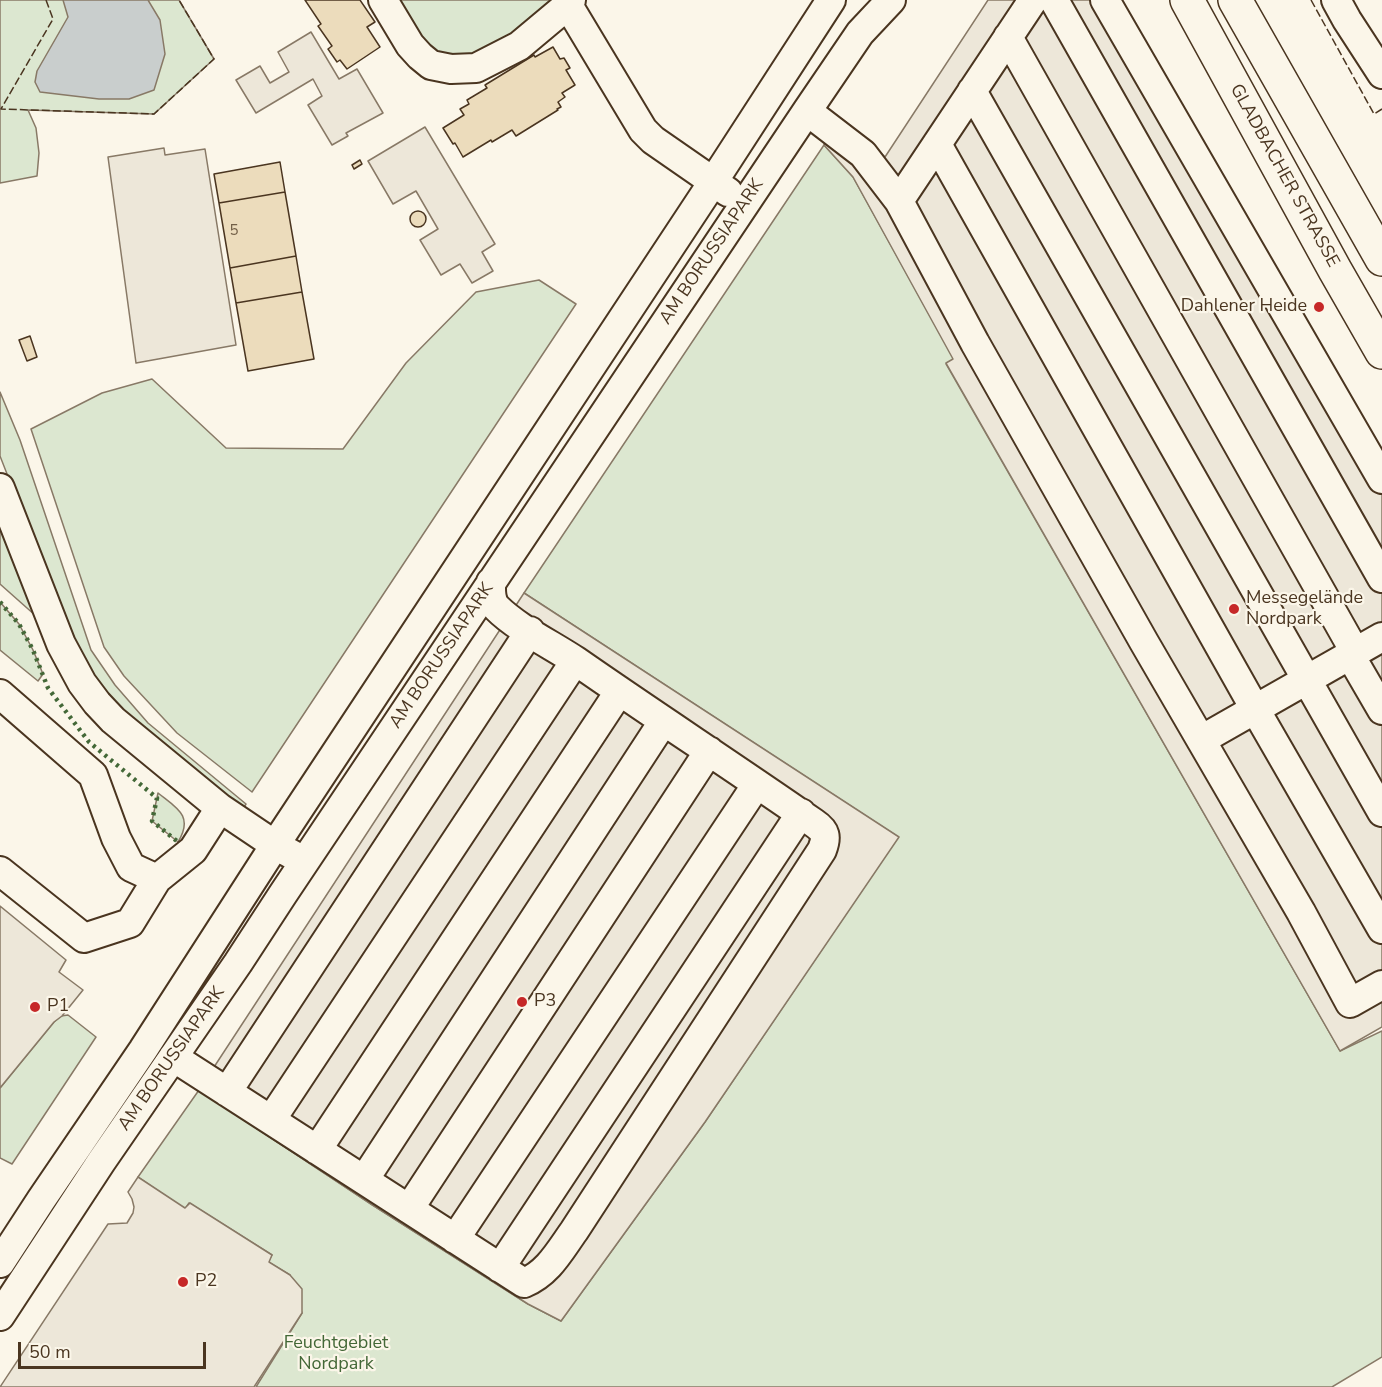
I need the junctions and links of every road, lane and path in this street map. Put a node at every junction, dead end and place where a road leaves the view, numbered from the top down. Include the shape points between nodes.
1 (382, 0) edge
2 (831, 0) edge
3 (891, 0) edge
4 (1033, 0) edge
5 (1054, 0) edge
6 (1105, 0) edge
7 (1187, 0) edge
8 (1235, 0) edge
9 (1336, 0) edge
10 (569, 2) edge
11 (1008, 37) junction
12 (1382, 74) edge
13 (972, 92) junction
14 (807, 111) junction
15 (937, 144) junction
16 (713, 182) junction
17 (899, 201) junction
18 (745, 203) junction
19 (1382, 260) edge
20 (1382, 352) edge
21 (1382, 479) edge
22 (0, 488) edge
23 (1382, 578) edge
24 (491, 582) junction
25 (530, 632) junction
26 (1382, 637) edge
27 (1352, 653) junction
28 (575, 661) junction
29 (1307, 679) junction
30 (619, 692) junction
31 (0, 694) edge
32 (1255, 709) junction
33 (1382, 710) edge
34 (663, 722) junction
35 (1200, 740) junction
36 (709, 751) junction
37 (757, 784) junction
38 (220, 808) junction
39 (1382, 812) edge
40 (801, 813) junction
41 (275, 845) junction
42 (305, 861) junction
43 (0, 871) edge
44 (157, 879) junction
45 (1382, 929) edge
46 (1382, 985) edge
47 (173, 1057) junction
48 (227, 1092) junction
49 (271, 1120) junction
50 (317, 1150) junction
51 (364, 1180) junction
52 (409, 1209) junction
53 (455, 1239) junction
54 (0, 1263) edge
55 (500, 1268) junction
56 (0, 1316) edge

1 - 10 street via 420,56 431,65 451,69 476,68 519,46
2 - 16 street, AM BORUSSIAPARK
3 - 14 street, AM BORUSSIAPARK via 861,33
4 - 11 street
5 - 23 street
6 - 21 street
7 - 20 main road, GLADBACHER STRASSE
8 - 19 main road
9 - 12 street
10 - 16 street via 644,130
11 - 13 street
11 - 27 street
13 - 15 street
13 - 29 street
14 - 17 street via 863,154
14 - 18 street, AM BORUSSIAPARK
15 - 17 street
15 - 32 street
16 - 18 street
16 - 41 street, AM BORUSSIAPARK
17 - 35 street via 981,354
18 - 24 street, AM BORUSSIAPARK
22 - 38 street via 62,644 82,683 113,720
24 - 25 street via 494,606
24 - 42 street, AM BORUSSIAPARK
25 - 28 street
25 - 48 street
26 - 27 street
27 - 29 street
27 - 33 street
28 - 30 street
28 - 49 street
29 - 32 street
29 - 39 street
30 - 34 street
30 - 50 street
31 - 44 street via 93,775 131,867
32 - 35 street
32 - 45 street
34 - 36 street
34 - 51 street
35 - 46 street via 1350,1003
36 - 37 street
36 - 52 street
37 - 40 street
37 - 53 street
38 - 41 street
38 - 44 street via 193,850
40 - 55 street
40 - 55 street via 823,829 822,850 574,1232 548,1268 533,1279 524,1283
41 - 42 street
41 - 54 street, AM BORUSSIAPARK
42 - 47 street, AM BORUSSIAPARK
43 - 44 street via 84,938 130,923
47 - 48 street
47 - 56 street, AM BORUSSIAPARK
48 - 49 street
49 - 50 street
50 - 51 street
51 - 52 street
52 - 53 street
53 - 55 street

